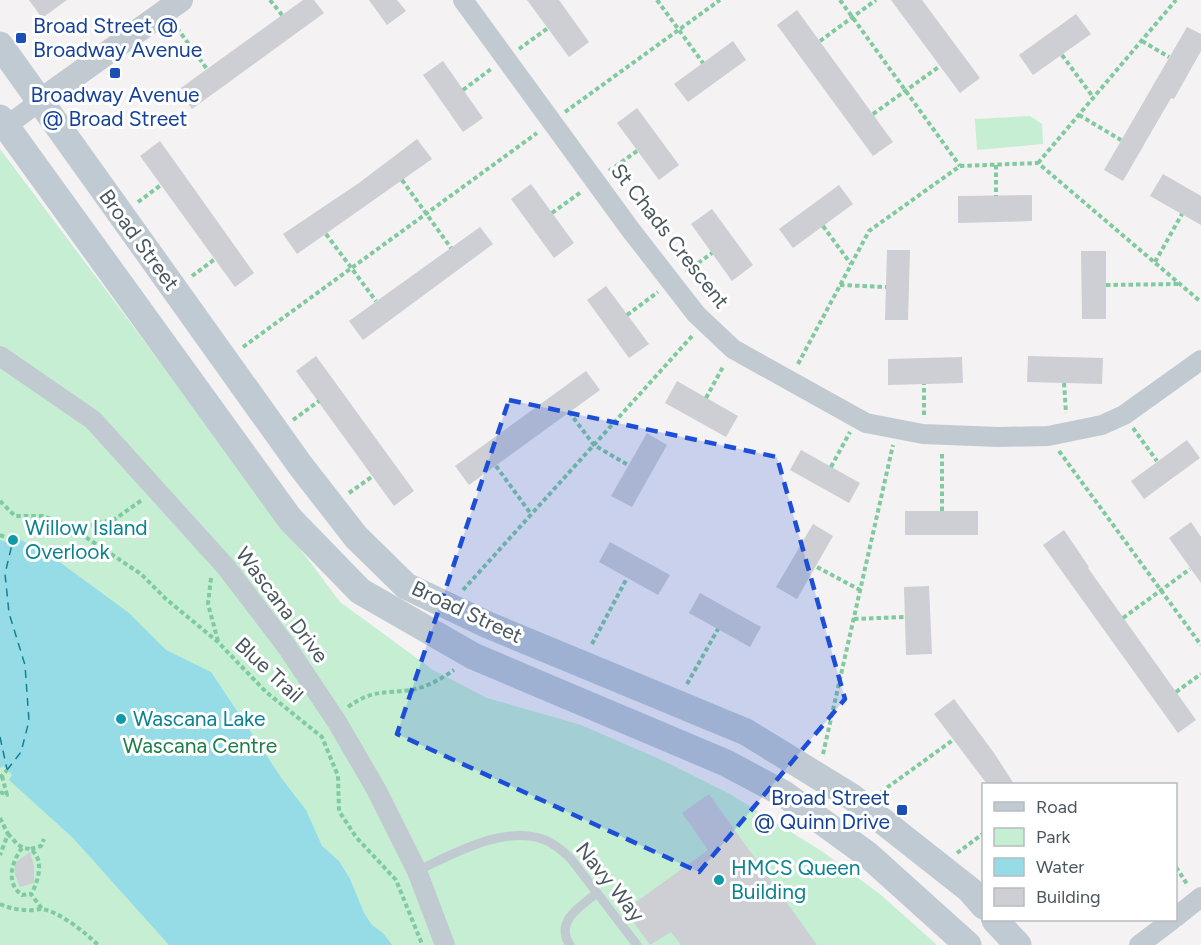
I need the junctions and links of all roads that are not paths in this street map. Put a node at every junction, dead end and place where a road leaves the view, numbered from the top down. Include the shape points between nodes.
1 (463, 0) edge
2 (173, 6) edge
3 (0, 45) edge
4 (40, 101) junction
5 (2, 125) edge
6 (0, 356) edge
7 (1201, 360) edge
8 (417, 871) junction
9 (597, 893) junction
10 (1201, 897) edge
11 (982, 904) edge
12 (1177, 916) edge
13 (997, 921) edge
14 (1171, 921) edge
15 (1149, 942) edge
16 (445, 945) edge
17 (570, 945) edge
18 (637, 945) edge
19 (968, 945) edge
20 (1018, 945) edge

1 - 7 street, St Chads Crescent via 696,314 733,349 866,423 933,434 1058,434 1102,425 1124,415
2 - 4 street
3 - 4 main road, Broad Street
4 - 5 street
4 - 11 main road, Broad Street via 331,505 356,537 406,586 747,732 852,797
5 - 19 main road, Broad Street via 290,519 360,591 473,656 726,763 784,794 868,855
6 - 8 street, Wascana Drive via 93,420 226,567 287,647 337,722
8 - 9 lane, Navy Way via 474,844 523,836 543,839 558,847
8 - 16 street, Wascana Drive
9 - 17 lane via 565,923
9 - 18 lane, Navy Way
10 - 12 street
13 - 20 main road
14 - 15 street

